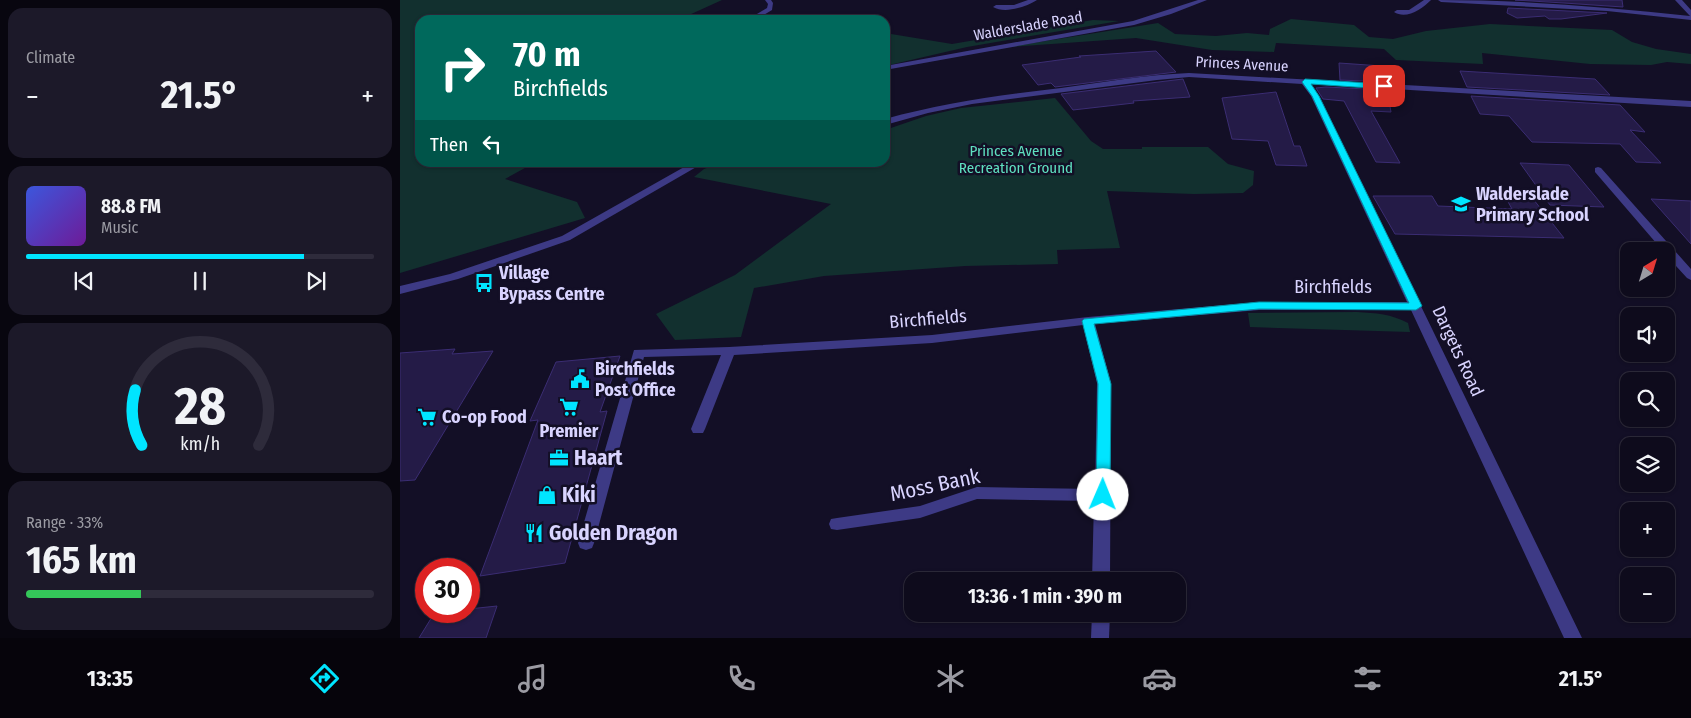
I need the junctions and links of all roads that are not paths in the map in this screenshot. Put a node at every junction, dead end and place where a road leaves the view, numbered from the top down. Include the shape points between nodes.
1 (768, 0) edge
2 (1034, 0) edge
3 (1204, 0) edge
4 (1428, 0) edge
5 (1441, 0) edge
6 (1678, 0) edge
7 (996, 7) dead end
8 (1397, 12) dead end
9 (1691, 14) edge
10 (759, 15) edge
11 (1691, 18) edge
12 (890, 67) edge
13 (1305, 82) junction
14 (1691, 104) edge
15 (890, 121) edge
16 (692, 167) edge
17 (1598, 170) dead end
18 (1691, 276) edge
19 (400, 290) edge
20 (1416, 306) junction
21 (1088, 321) junction
22 (729, 351) junction
23 (698, 429) dead end
24 (1103, 495) junction
25 (838, 524) dead end
26 (586, 543) dead end
27 (1101, 572) edge
28 (1101, 622) edge
29 (1100, 638) edge
30 (1573, 638) edge

1 - 10 street via 770,9
2 - 7 street via 1015,7
3 - 12 street, Walderslade Road via 1134,22
4 - 8 street via 1410,12
5 - 11 street via 1597,8
6 - 9 street
13 - 14 street, Princes Avenue
13 - 15 street, Princes Avenue via 1173,76 972,101
13 - 20 street, Dargets Road via 1315,96
16 - 19 street via 566,238 454,276
17 - 18 street
20 - 21 street, Birchfields via 1259,306
20 - 30 street, Dargets Road
21 - 22 street, Birchfields via 932,338
21 - 24 street via 1104,384
22 - 23 street
22 - 26 street, Birchfields via 639,353
24 - 25 street, Moss Bank via 977,494 920,512
24 - 27 street
28 - 29 street

